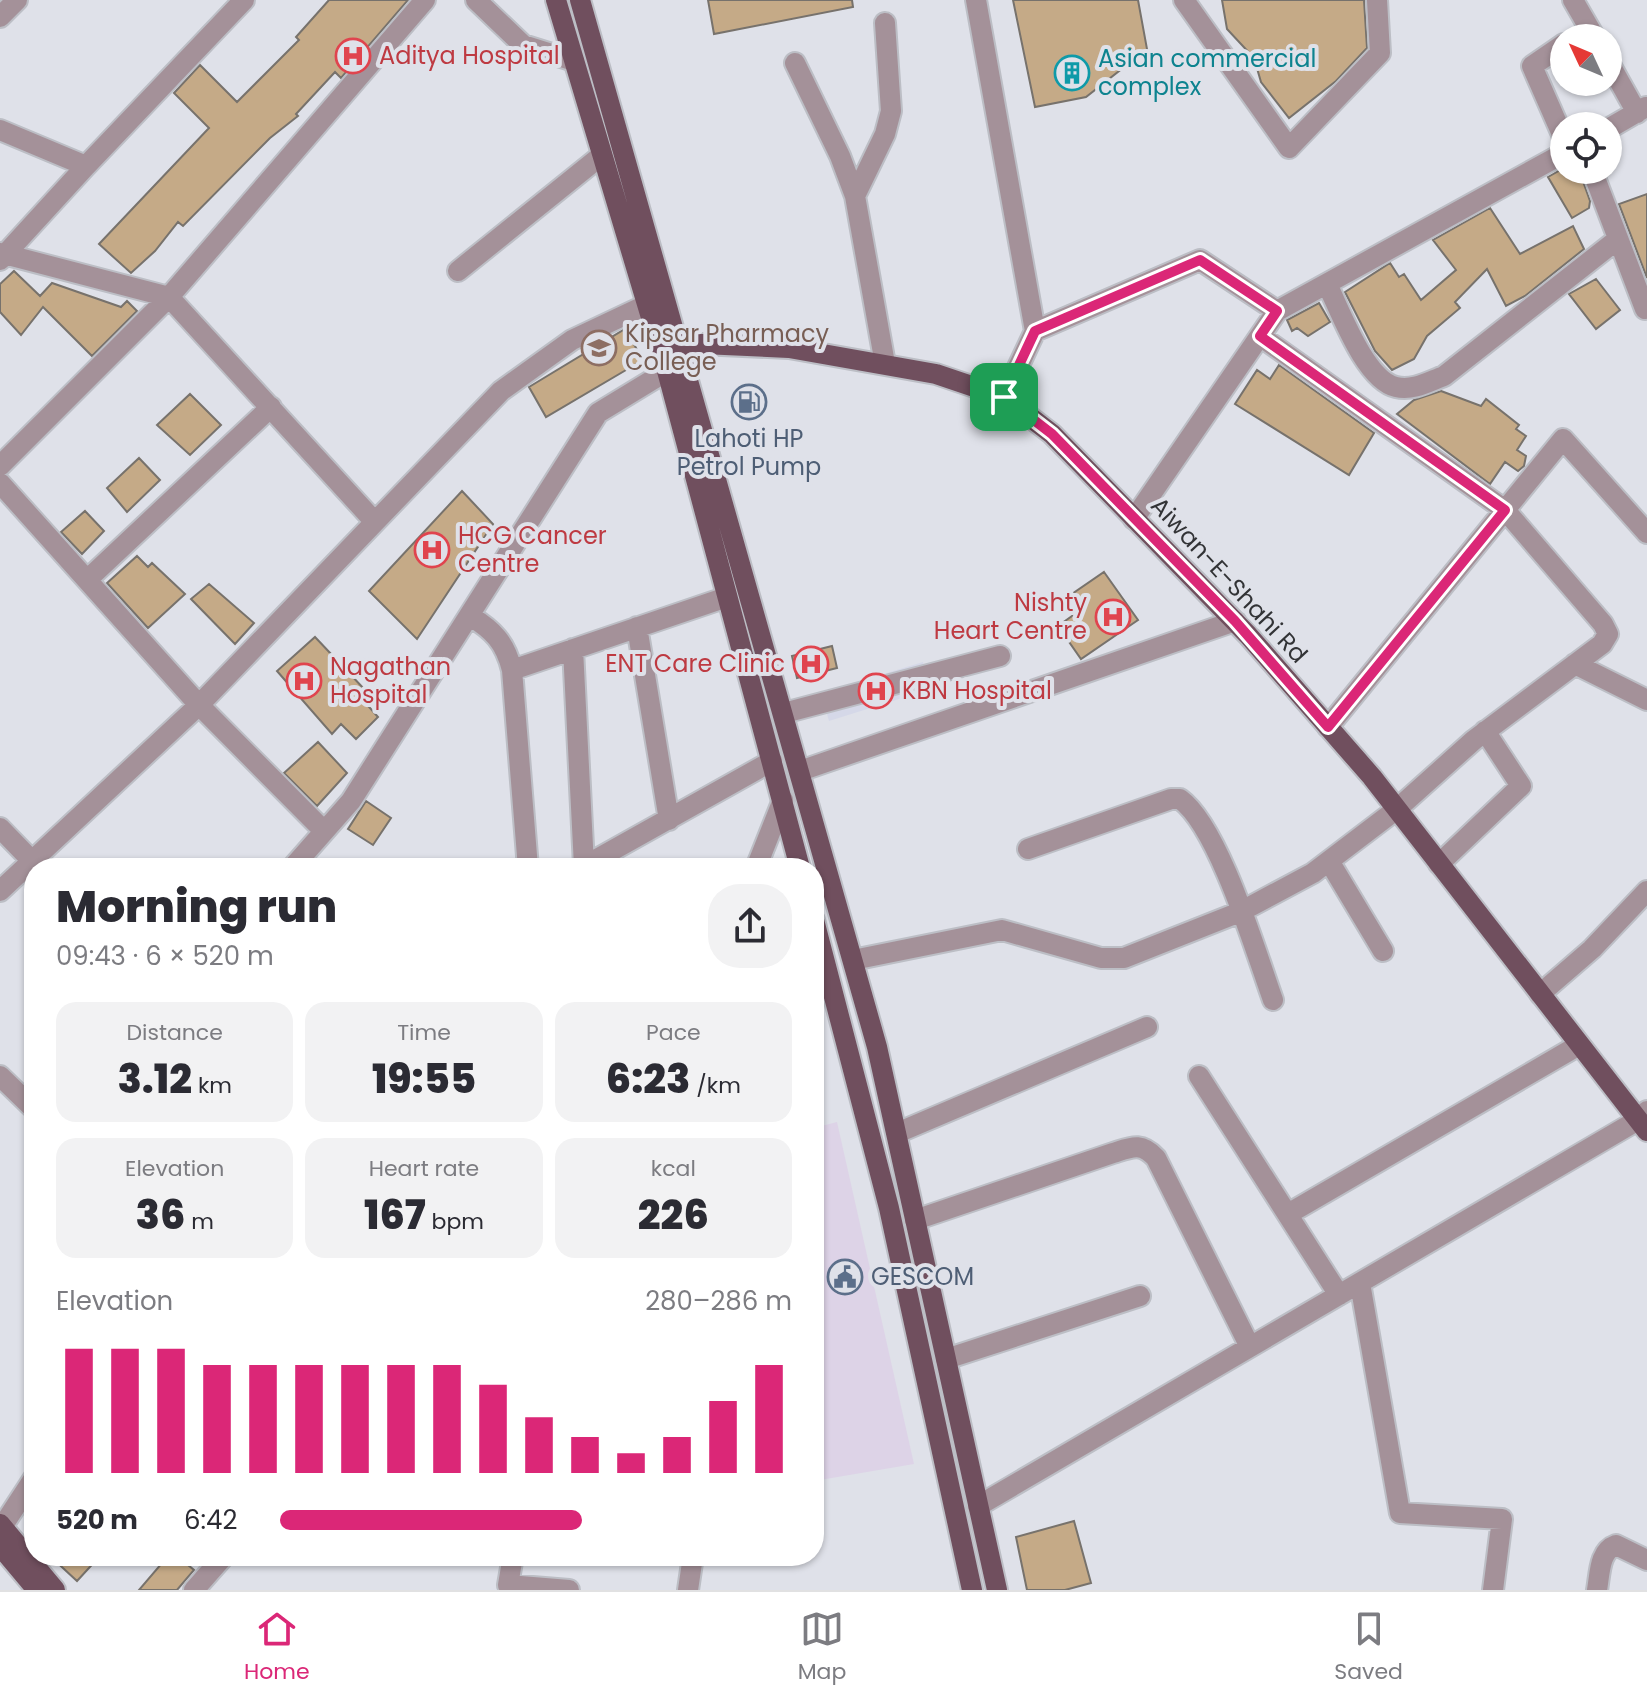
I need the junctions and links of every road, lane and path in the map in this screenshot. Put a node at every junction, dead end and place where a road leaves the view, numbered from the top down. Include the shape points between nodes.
1 (17, 0) edge
2 (244, 0) edge
3 (425, 0) edge
4 (476, 0) edge
5 (556, 0) edge
6 (580, 0) edge
7 (976, 0) edge
8 (1184, 0) edge
9 (1377, 0) edge
10 (1573, 0) edge
11 (0, 17) edge
12 (885, 23) dead end
13 (1582, 24) edge
14 (1550, 54) edge
15 (574, 61) junction
16 (795, 63) dead end
17 (1622, 81) edge
18 (1642, 110) edge
19 (1552, 112) edge
20 (1622, 121) edge
21 (0, 130) edge
22 (602, 155) junction
23 (1550, 161) edge
24 (86, 166) junction
25 (1597, 184) edge
26 (855, 196) junction
27 (1618, 239) junction
28 (2, 256) edge
29 (458, 271) dead end
30 (1327, 284) junction
31 (169, 297) junction
32 (646, 305) junction
33 (1645, 309) dead end
34 (1277, 311) junction
35 (1035, 331) junction
36 (1260, 336) junction
37 (657, 342) junction
38 (678, 343) junction
39 (885, 364) junction
40 (667, 371) junction
41 (1004, 397) junction
42 (271, 407) junction
43 (0, 466) edge
44 (0, 483) edge
45 (1505, 510) junction
46 (1134, 519) junction
47 (374, 521) junction
48 (1647, 533) edge
49 (87, 580) junction
50 (727, 597) junction
51 (470, 616) junction
52 (1235, 621) junction
53 (637, 627) junction
54 (573, 649) junction
55 (1000, 656) dead end
56 (1575, 664) junction
57 (512, 670) junction
58 (1647, 700) edge
59 (199, 705) junction
60 (784, 713) junction
61 (1328, 727) junction
62 (1485, 731) junction
63 (772, 761) junction
64 (800, 771) junction
65 (783, 800) junction
66 (1397, 809) junction
67 (669, 820) junction
68 (0, 828) edge
69 (323, 830) junction
70 (1028, 849) dead end
71 (29, 858) edge
72 (37, 858) edge
73 (300, 858) edge
74 (527, 858) edge
75 (583, 858) edge
76 (599, 858) edge
77 (760, 858) edge
78 (798, 858) edge
79 (1329, 861) junction
80 (1439, 864) junction
81 (24, 870) edge
82 (0, 891) edge
83 (1647, 891) edge
84 (1240, 912) junction
85 (1383, 951) dead end
86 (824, 958) edge
87 (853, 960) junction
88 (1540, 994) junction
89 (1273, 1000) dead end
90 (1147, 1027) dead end
91 (1579, 1045) junction
92 (0, 1076) edge
93 (1199, 1076) dead end
94 (24, 1099) edge
95 (1644, 1121) edge
96 (897, 1133) junction
97 (1288, 1214) junction
98 (915, 1220) junction
99 (1360, 1283) junction
100 (1339, 1295) junction
101 (1140, 1296) dead end
102 (1250, 1347) junction
103 (946, 1359) junction
104 (24, 1494) edge
105 (978, 1506) junction
106 (1, 1532) edge
107 (24, 1557) edge
108 (1647, 1560) edge
109 (33, 1566) edge
110 (211, 1566) edge
111 (511, 1566) edge
112 (692, 1566) edge
113 (37, 1590) edge
114 (55, 1590) edge
115 (194, 1590) edge
116 (569, 1590) edge
117 (688, 1590) edge
118 (972, 1590) edge
119 (997, 1590) edge
120 (1493, 1590) edge
121 (1597, 1590) edge

1 - 11 street
2 - 24 street
3 - 31 street
4 - 15 street via 523,45
5 - 15 main road
6 - 38 main road
7 - 35 street
8 - 9 street via 1289,148 1380,53
10 - 13 street
12 - 26 street via 891,111
14 - 19 street via 1532,66
15 - 22 main road
16 - 26 street
17 - 18 street
18 - 20 street
21 - 24 street
22 - 29 street
22 - 32 main road
23 - 30 street
24 - 28 street
25 - 27 street
26 - 39 street
27 - 30 street via 1444,376 1416,388 1389,385 1371,367
27 - 33 street
28 - 31 street
30 - 34 street
31 - 42 street
31 - 43 street
32 - 37 main road
32 - 47 street via 572,340 501,391
34 - 35 street via 1200,260
34 - 36 street
35 - 41 street
36 - 45 street
36 - 46 street
37 - 38 main road, Aiwan-E-Shahi Rd
37 - 40 main road
38 - 39 main road, Aiwan-E-Shahi Rd via 789,348
38 - 60 main road
39 - 41 main road, Aiwan-E-Shahi Rd
40 - 50 main road
40 - 51 street via 598,413
41 - 46 main road, Aiwan-E-Shahi Rd via 1052,434
42 - 47 street
42 - 49 street
44 - 49 street
45 - 48 street via 1563,439
45 - 56 street via 1608,634
45 - 61 street
46 - 52 main road, Aiwan-E-Shahi Rd
47 - 59 street
49 - 59 street
50 - 53 street
50 - 63 main road
51 - 57 street via 496,635
51 - 69 street via 351,801
52 - 61 main road, Aiwan-E-Shahi Rd
52 - 64 street
53 - 54 street
53 - 67 street
54 - 57 street
54 - 75 street
55 - 60 street
56 - 58 street
56 - 62 street
57 - 74 street
59 - 69 street
59 - 72 street
60 - 64 main road
61 - 66 main road, Aiwan-E-Shahi Rd
62 - 66 street
62 - 80 street via 1521,786
63 - 65 main road
63 - 67 street
64 - 87 main road
65 - 77 street
65 - 78 main road
66 - 79 street
66 - 80 main road, Aiwan-E-Shahi Rd
67 - 76 street
68 - 71 street
69 - 73 street
70 - 84 street via 1180,799 1237,892
79 - 84 street
79 - 85 street
80 - 88 main road, Aiwan-E-Shahi Rd
81 - 82 street
83 - 88 street
84 - 87 street via 1124,958 1101,958 1002,930
84 - 89 street
86 - 118 main road via 889,1208
87 - 96 main road
88 - 91 main road, Aiwan-E-Shahi Rd
90 - 96 street
91 - 95 main road, Aiwan-E-Shahi Rd
91 - 97 street
92 - 94 street
93 - 97 street
95 - 99 street
96 - 98 main road
97 - 100 street
98 - 102 street via 1138,1145 1156,1158
98 - 103 main road
99 - 100 street
99 - 120 street via 1400,1513 1502,1519
100 - 102 street
101 - 103 street
102 - 105 street
103 - 105 main road
104 - 106 street
105 - 119 main road
106 - 107 main road
106 - 113 main road
108 - 121 street via 1616,1545 1608,1548
109 - 114 main road
110 - 115 street
111 - 116 street via 508,1585
112 - 117 street

